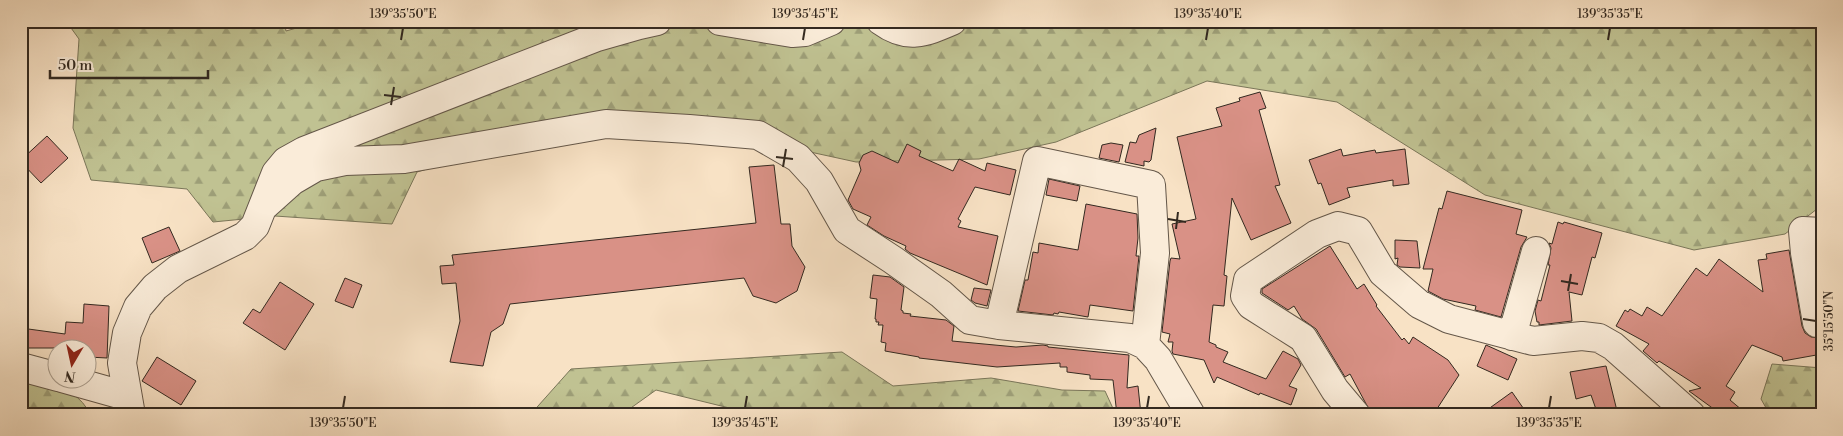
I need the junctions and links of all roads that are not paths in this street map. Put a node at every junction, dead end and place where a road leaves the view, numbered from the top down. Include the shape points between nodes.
1 (657, 21) edge
2 (720, 21) edge
3 (831, 21) edge
4 (881, 21) edge
5 (952, 21) edge
6 (263, 207) junction
7 (1822, 232) edge
8 (1536, 251) dead end
9 (1817, 323) dead end
10 (999, 326) junction
11 (1512, 336) junction
12 (1145, 345) junction
13 (21, 368) edge
14 (48, 375) edge
15 (86, 388) edge
16 (128, 405) edge
17 (1191, 415) edge
18 (1356, 415) edge
19 (1691, 415) edge

1 - 6 street via 597,37 304,151 286,161 276,173
2 - 3 street via 792,33 805,32
4 - 5 street via 892,29 908,33 926,32
6 - 10 street via 292,181 316,167 345,161 404,159 606,124 689,128 758,136 798,158 818,181 847,230 933,289 970,320
6 - 16 street via 255,226 244,236 178,269 155,287 138,307 127,333 122,363
7 - 9 street via 1803,231
8 - 11 street
10 - 12 street via 1130,338
10 - 12 street via 1037,161 1151,185 1155,253
11 - 18 street via 1449,319 1419,304 1383,273 1358,231 1338,226 1317,234 1248,280 1244,296 1251,305 1303,338 1335,390
11 - 19 street via 1533,340 1582,336 1599,338 1613,346
12 - 17 street via 1158,359
13 - 14 street
15 - 16 street

